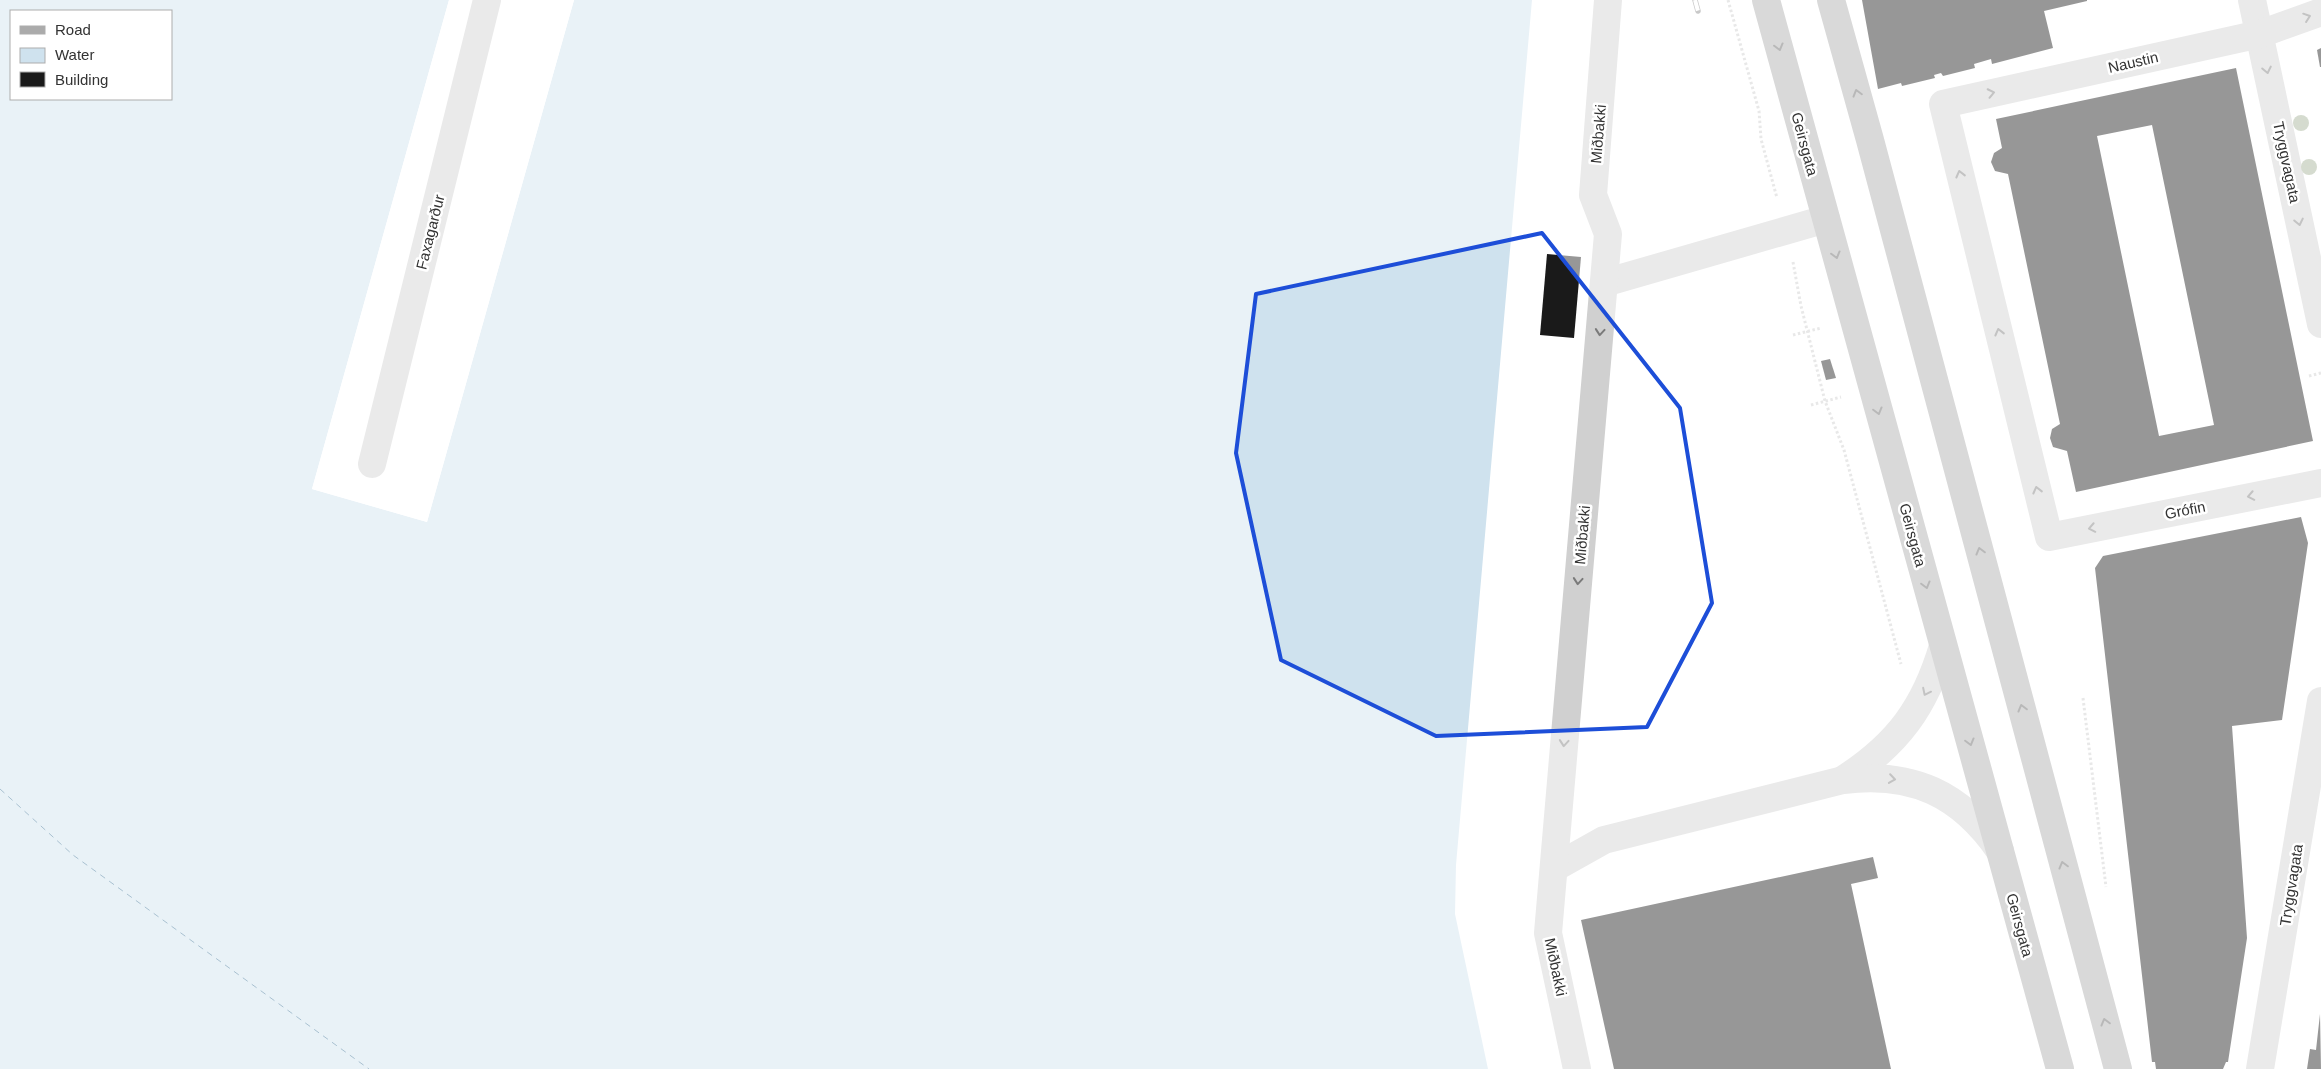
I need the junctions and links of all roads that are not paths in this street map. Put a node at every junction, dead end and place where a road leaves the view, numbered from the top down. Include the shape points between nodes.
1 (487, 0) edge
2 (1608, 0) edge
3 (1766, 0) edge
4 (1831, 0) edge
5 (2252, 0) edge
6 (2321, 12) edge
7 (2260, 34) junction
8 (1826, 219) junction
9 (1604, 283) junction
10 (2321, 324) edge
11 (372, 464) dead end
12 (2321, 482) edge
13 (2048, 537) joint
14 (1944, 646) junction
15 (2321, 701) edge
16 (1843, 780) junction
17 (2000, 851) junction
18 (1554, 868) junction
19 (1577, 1069) edge
20 (2060, 1069) edge
21 (2118, 1069) edge
22 (2260, 1069) edge

1 - 11 street, Faxagarður
2 - 9 street, Miðbakki via 1593,195 1608,234
3 -> 8 main road, Geirsgata
21 -> 4 main road
5 - 7 street, Tryggvagata
7 -> 6 street, Naustin
7 -> 10 street, Tryggvagata
13 -> 7 street, Naustin via 1943,104
8 - 9 street
8 -> 14 main road, Geirsgata
9 -> 18 street, Miðbakki
12 -> 13 street, Grófin
14 -> 16 street via 1926,693 1904,728 1880,754
14 -> 17 main road, Geirsgata
15 - 22 street, Tryggvagata
16 -> 17 street via 1891,778 1936,792 1973,817
16 - 18 street via 1604,840
17 - 20 main road, Geirsgata
18 - 19 street, Miðbakki via 1548,933

